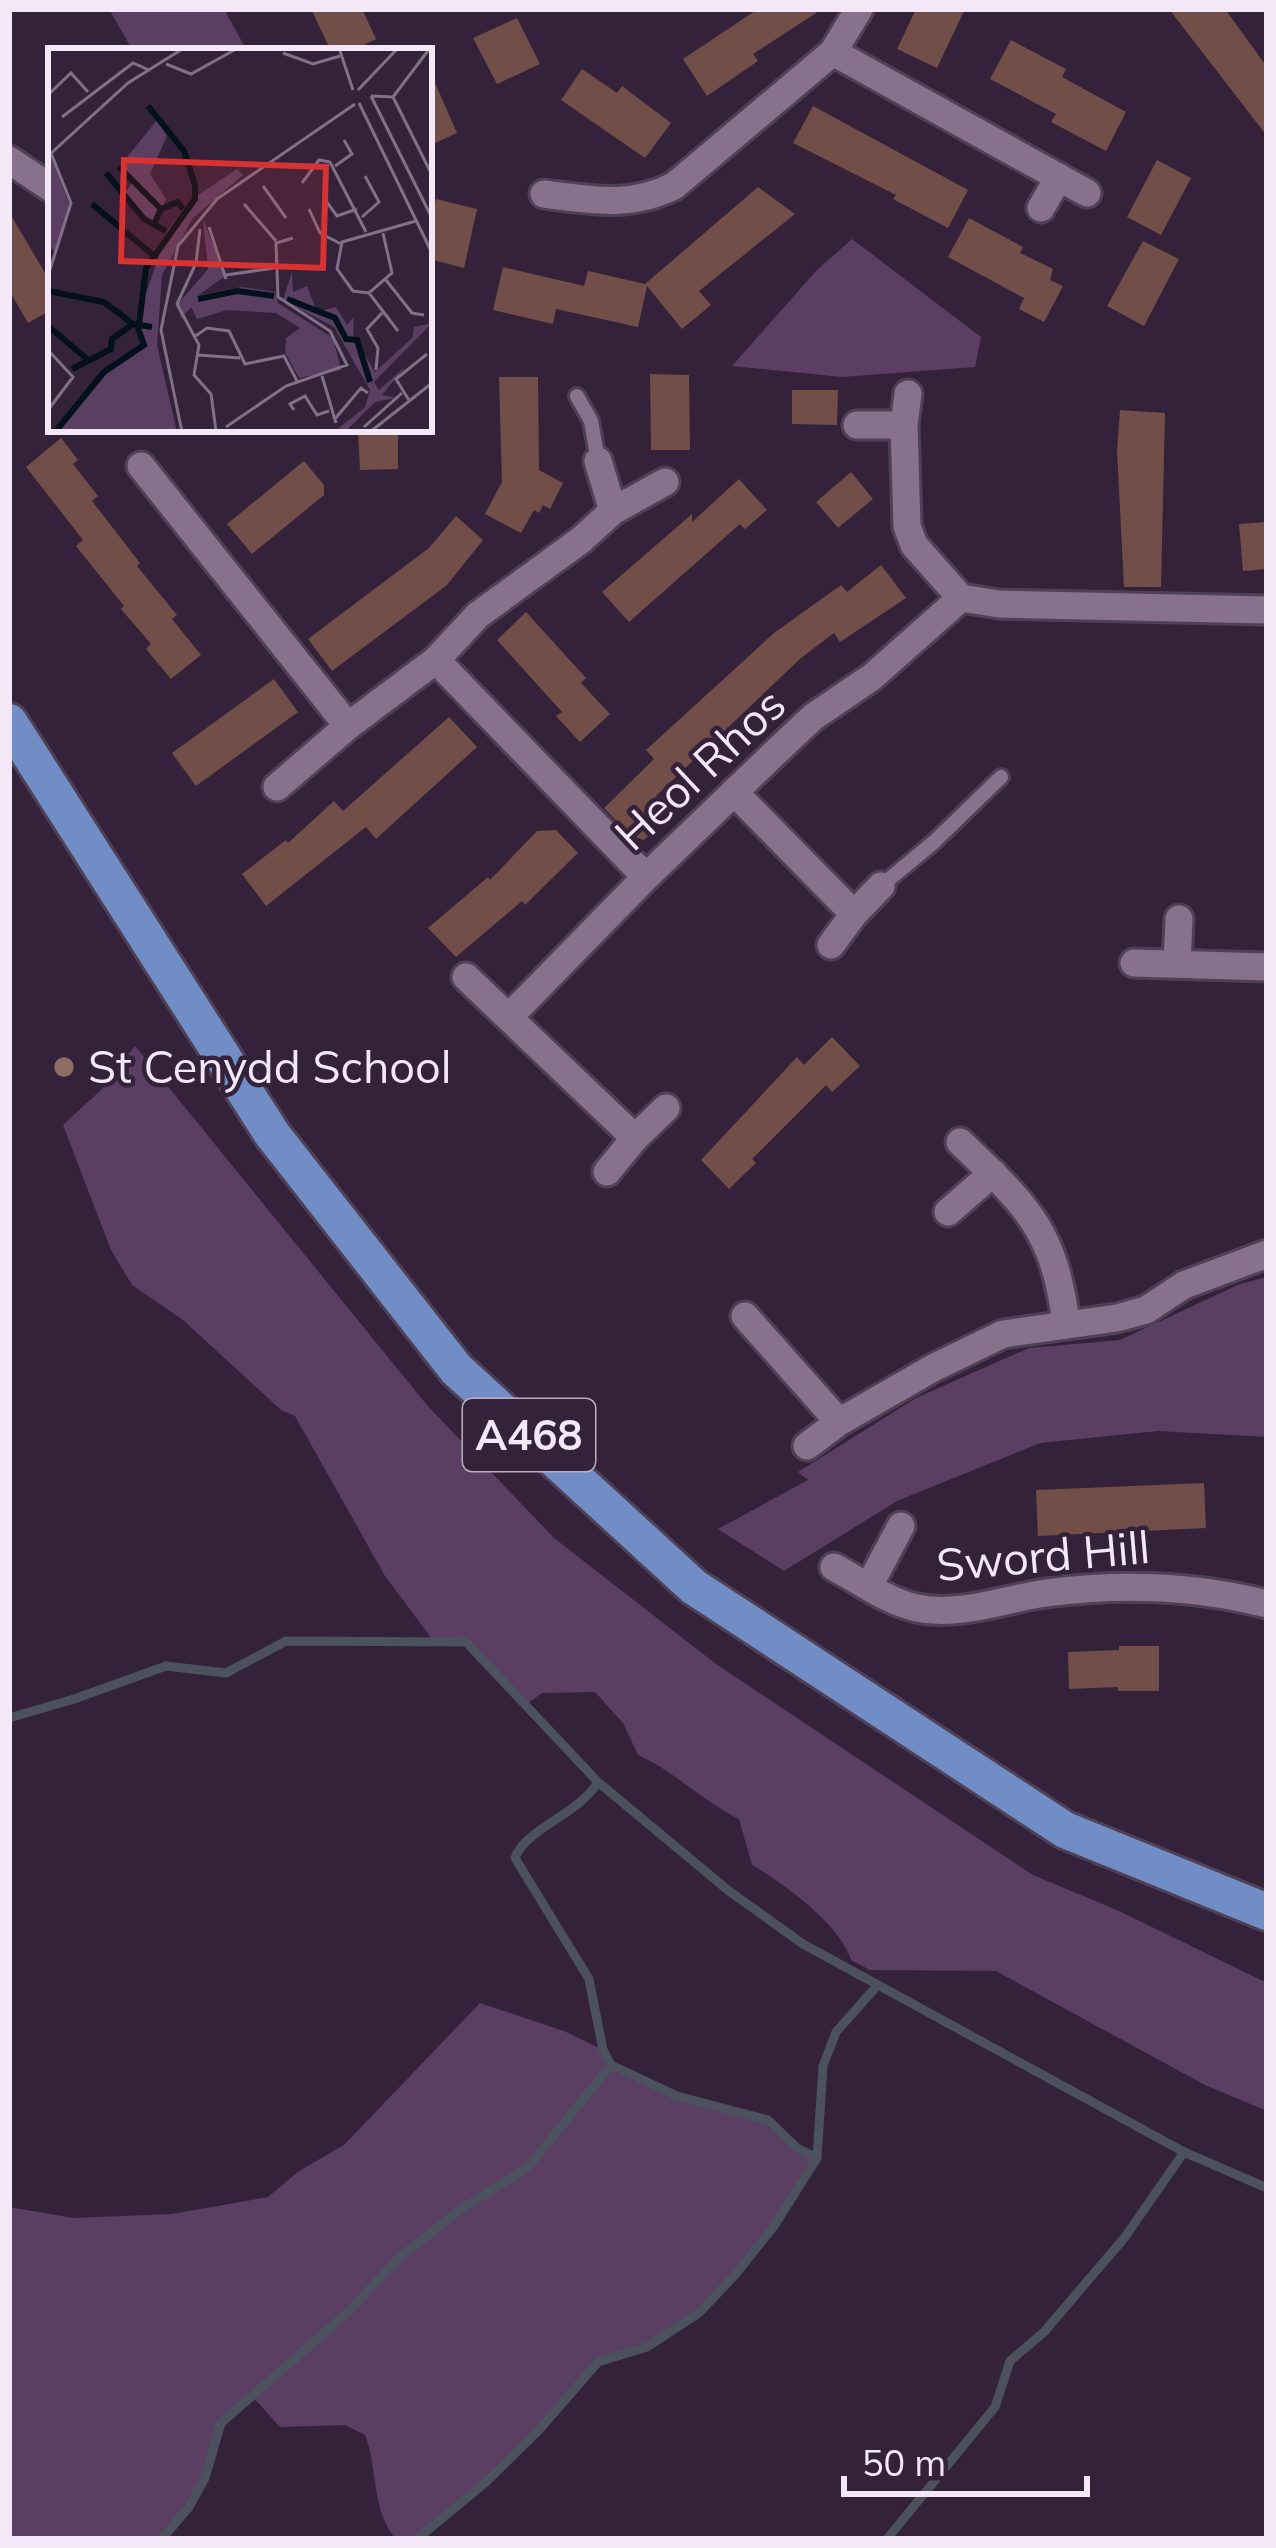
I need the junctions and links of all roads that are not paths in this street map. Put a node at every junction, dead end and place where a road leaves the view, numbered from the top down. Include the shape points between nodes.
1 (860, 9) edge
2 (833, 52) junction
3 (9, 160) edge
4 (1059, 177) junction
5 (48, 186) edge
6 (544, 194) dead end
7 (1087, 194) dead end
8 (1041, 208) dead end
9 (908, 394) dead end
10 (577, 396) dead end
11 (856, 425) dead end
12 (904, 425) junction
13 (598, 460) joint
14 (141, 466) dead end
15 (664, 482) dead end
16 (613, 511) junction
17 (961, 598) junction
18 (1267, 610) edge
19 (436, 660) junction
20 (9, 722) edge
21 (348, 726) junction
22 (1001, 777) dead end
23 (277, 787) dead end
24 (734, 791) junction
25 (646, 877) junction
26 (881, 886) joint
27 (854, 914) junction
28 (1179, 919) dead end
29 (830, 945) dead end
30 (1135, 963) dead end
31 (1177, 964) junction
32 (1267, 967) edge
33 (466, 977) dead end
34 (510, 1016) junction
35 (666, 1108) dead end
36 (635, 1138) junction
37 (960, 1142) dead end
38 (607, 1172) dead end
39 (993, 1173) junction
40 (948, 1212) dead end
41 (1267, 1254) edge
42 (745, 1316) dead end
43 (1066, 1323) junction
44 (838, 1422) junction
45 (807, 1446) dead end
46 (902, 1526) dead end
47 (834, 1567) dead end
48 (868, 1586) junction
49 (1267, 1604) edge
50 (1267, 1912) edge

1 - 2 street
2 - 4 street
2 - 6 street via 651,198 619,203
3 - 5 street
4 - 7 street
4 - 8 street
9 - 12 street
10 - 13 lane
11 - 12 street
12 - 17 street via 907,526
13 - 16 street
14 - 21 street
15 - 16 street
16 - 19 street via 478,615
17 - 18 street
17 - 24 street, Heol Rhos
19 - 21 street
19 - 25 street
20 - 50 main road, A468 via 272,1134 456,1369 694,1587 1065,1830
21 - 23 street
22 - 26 lane
24 - 25 street, Heol Rhos
24 - 27 street
25 - 34 street, Heol Rhos
26 - 27 street
27 - 29 street
28 - 31 street
30 - 31 street
31 - 32 street
33 - 34 street
34 - 36 street
35 - 36 street
36 - 38 street
37 - 39 street
39 - 40 street
39 - 43 street via 1037,1222
41 - 43 street via 1184,1285 1146,1310
42 - 44 street
43 - 44 street via 1003,1334
44 - 45 street
46 - 48 street
47 - 48 street, Sword Hill
48 - 49 street, Sword Hill via 918,1609 1130,1586 1192,1588

